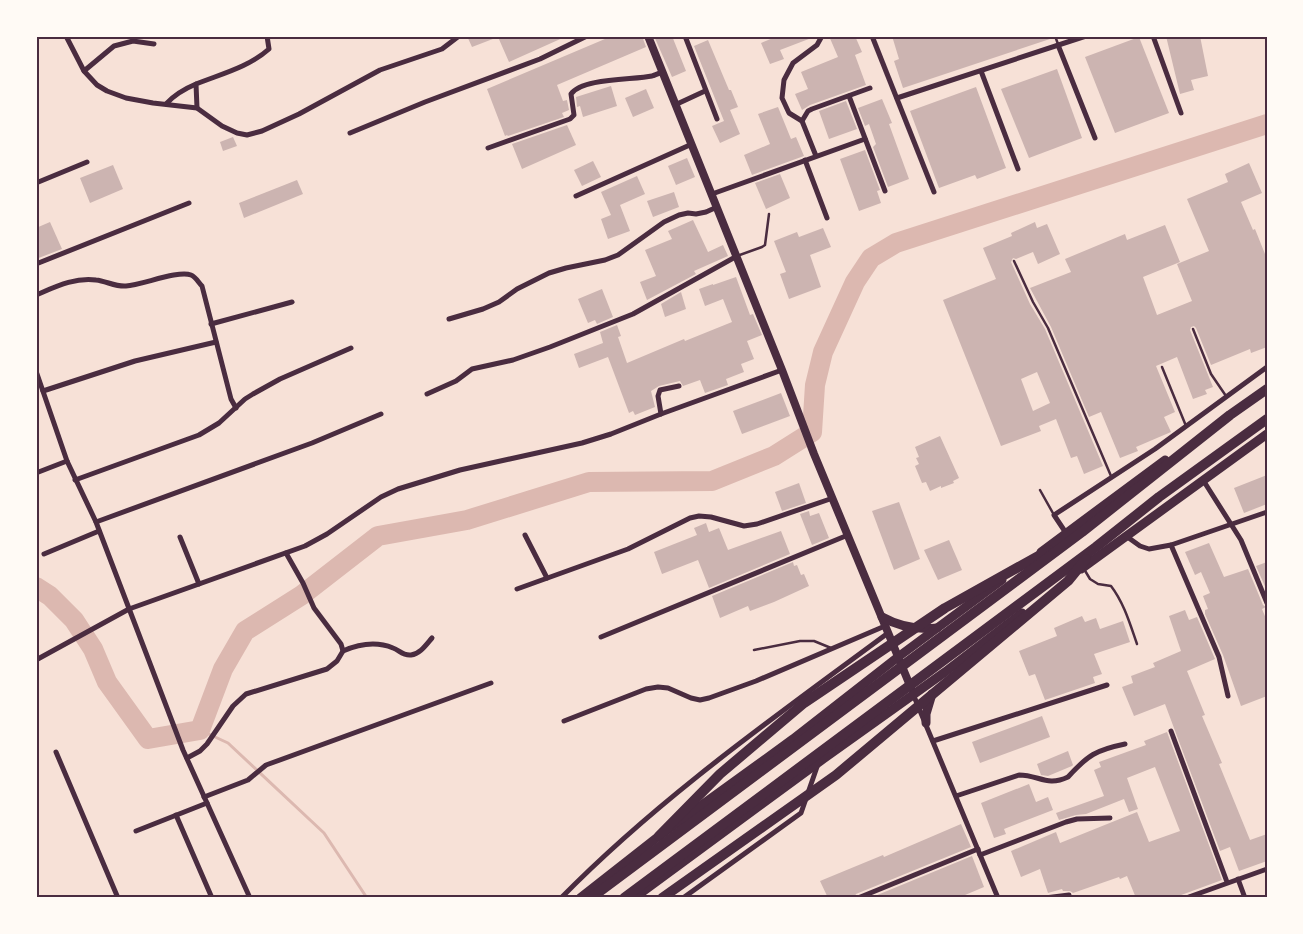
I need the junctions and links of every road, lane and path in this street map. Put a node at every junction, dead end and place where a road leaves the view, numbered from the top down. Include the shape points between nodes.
1 (66, 36) edge
2 (267, 36) edge
3 (459, 36) edge
4 (587, 36) edge
5 (648, 36) edge
6 (685, 36) edge
7 (822, 36) edge
8 (872, 36) edge
9 (1055, 36) edge
10 (1086, 36) edge
11 (1153, 36) edge
12 (154, 44) dead end
13 (1058, 45) junction
14 (981, 70) junction
15 (84, 71) junction
16 (663, 72) junction
17 (196, 84) junction
18 (870, 88) dead end
19 (705, 91) junction
20 (849, 96) junction
21 (897, 98) junction
22 (166, 104) junction
23 (677, 104) junction
24 (198, 108) junction
25 (1181, 113) dead end
26 (717, 120) dead end
27 (802, 121) junction
28 (350, 133) dead end
29 (865, 138) junction
30 (1095, 138) dead end
31 (692, 144) junction
32 (488, 148) dead end
33 (816, 156) junction
34 (805, 160) junction
35 (88, 162) dead end
36 (1018, 169) dead end
37 (36, 183) edge
38 (885, 191) dead end
39 (934, 192) dead end
40 (712, 194) junction
41 (576, 196) dead end
42 (189, 203) dead end
43 (717, 207) junction
44 (769, 214) dead end
45 (827, 218) dead end
46 (737, 256) junction
47 (1014, 261) dead end
48 (36, 264) edge
49 (36, 295) edge
50 (292, 302) dead end
51 (449, 319) dead end
52 (211, 324) junction
53 (1193, 329) dead end
54 (216, 342) junction
55 (352, 348) dead end
56 (1162, 367) dead end
57 (1267, 368) edge
58 (782, 370) junction
59 (36, 372) edge
60 (1267, 383) edge
61 (679, 386) dead end
62 (1267, 389) edge
63 (43, 391) junction
64 (427, 394) dead end
65 (1226, 398) junction
66 (236, 408) junction
67 (381, 414) dead end
68 (661, 414) junction
69 (1267, 419) edge
70 (1186, 426) junction
71 (1266, 436) edge
72 (67, 461) junction
73 (36, 474) edge
74 (1111, 478) junction
75 (75, 480) junction
76 (1203, 480) junction
77 (1040, 490) dead end
78 (833, 498) junction
79 (1267, 512) edge
80 (1054, 515) junction
81 (96, 522) junction
82 (1230, 524) junction
83 (99, 531) junction
84 (1082, 532) junction
85 (1066, 533) junction
86 (525, 535) dead end
87 (848, 535) junction
88 (1126, 536) junction
89 (180, 537) dead end
90 (1171, 545) junction
91 (1096, 547) junction
92 (286, 553) junction
93 (44, 554) dead end
94 (1082, 568) junction
95 (547, 578) junction
96 (199, 584) junction
97 (517, 589) dead end
98 (1267, 603) edge
99 (129, 609) junction
100 (885, 625) junction
101 (937, 628) junction
102 (601, 637) dead end
103 (432, 638) dead end
104 (1137, 644) dead end
105 (832, 649) junction
106 (754, 650) dead end
107 (343, 651) junction
108 (898, 656) junction
109 (36, 660) edge
110 (945, 672) junction
111 (491, 683) dead end
112 (1107, 686) dead end
113 (914, 694) junction
114 (1228, 696) dead end
115 (564, 720) dead end
116 (926, 723) junction
117 (1172, 731) dead end
118 (933, 741) junction
119 (1125, 744) dead end
120 (56, 752) dead end
121 (187, 758) junction
122 (819, 762) junction
123 (956, 796) junction
124 (204, 797) junction
125 (207, 803) junction
126 (176, 815) junction
127 (1110, 818) dead end
128 (136, 831) dead end
129 (659, 836) junction
130 (978, 849) junction
131 (980, 855) junction
132 (1267, 868) edge
133 (1238, 879) junction
134 (1228, 882) junction
135 (1069, 895) dead end
136 (118, 898) edge
137 (212, 898) edge
138 (250, 898) edge
139 (561, 898) edge
140 (580, 898) edge
141 (590, 898) edge
142 (624, 898) edge
143 (634, 898) edge
144 (662, 898) edge
145 (683, 898) edge
146 (858, 898) edge
147 (998, 898) edge
148 (1045, 898) edge
149 (1186, 898) edge
150 (1246, 898) edge

1 - 15 street
2 - 17 street via 269,50 261,56
3 - 24 street via 442,49 380,70 255,134 237,133
4 - 28 street via 540,59
5 - 16 main road
6 - 19 street
7 - 27 street via 817,45 793,63 784,80 782,98 789,113
8 - 21 street
9 - 13 lane
10 - 13 street
11 - 25 street
12 - 15 street via 133,41 114,46
13 - 14 street
13 - 30 street
14 - 21 street
14 - 36 street
15 - 22 street via 107,91 126,98
16 - 23 main road
16 - 32 street via 601,81 575,90 571,94 574,115 570,119
17 - 22 street via 182,89
17 - 24 street
18 - 20 street
19 - 23 street
19 - 26 street
20 - 27 street via 808,111
20 - 29 street
21 - 39 street
22 - 24 street
23 - 31 main road
27 - 33 street
29 - 33 street
29 - 38 street
31 - 40 main road
31 - 41 street
33 - 34 street
34 - 40 street
34 - 45 street
35 - 37 street
40 - 43 main road
42 - 48 street
43 - 46 main road
43 - 51 street via 706,212 679,215 618,255 549,273 499,302
44 - 46 lane via 765,245
46 - 58 main road
46 - 64 street via 633,314 513,360 472,369 456,381
47 - 74 lane via 1048,328
49 - 52 street via 79,280 96,280 121,287 190,274 202,286
50 - 52 street
52 - 54 street
53 - 65 lane via 1211,374
54 - 63 street via 135,361
54 - 66 street
55 - 66 street via 262,389
56 - 70 lane
57 - 65 street
58 - 68 street
58 - 78 main road
59 - 63 street
60 - 85 highway
61 - 68 street via 660,390
62 - 84 highway
63 - 72 street
65 - 70 street
66 - 75 street via 199,435
67 - 81 street via 312,443
68 - 92 street via 582,443 460,470 398,489 327,534
69 - 91 highway
70 - 74 street
71 - 76 highway
72 - 73 street
72 - 75 street
74 - 80 street
75 - 81 street
76 - 82 street
76 - 88 highway
77 - 80 lane
78 - 87 main road
78 - 95 street via 744,526 711,517 690,518 628,549
79 - 82 street
80 - 85 street
81 - 83 street
82 - 90 street
82 - 98 street via 1241,540
83 - 93 street
83 - 99 street
84 - 129 highway via 945,608 804,703 720,774
84 - 141 highway
85 - 101 highway
86 - 95 street
87 - 100 main road
87 - 102 street
88 - 90 street via 1149,549
88 - 94 highway
89 - 96 street
90 - 114 street via 1219,657
91 - 142 highway
91 - 144 highway via 1068,580 836,775
92 - 96 street
92 - 107 street via 314,608
94 - 104 lane via 1090,579 1110,586 1116,593
94 - 110 highway
95 - 97 street
96 - 99 street
99 - 109 street
99 - 121 street
100 - 101 highway
100 - 105 street
100 - 108 main road
100 - 139 street via 672,797
101 - 108 highway
103 - 107 street via 422,649 408,656 385,645 368,644
105 - 106 lane via 814,641 800,641
105 - 115 street via 709,698 700,700 658,687
107 - 121 street via 337,662 327,669 246,694 233,706 207,744
108 - 113 main road
108 - 129 highway via 793,739
110 - 113 highway
110 - 116 highway via 929,703
111 - 124 street via 266,766 248,780
112 - 118 street
113 - 116 street
113 - 122 highway
116 - 118 street
117 - 134 street
118 - 123 street
119 - 123 street via 1095,752 1063,780 1043,781 1020,775
120 - 136 street
121 - 124 street
122 - 143 highway
122 - 145 street via 802,813
123 - 130 street
124 - 125 street
125 - 126 street
125 - 138 street
126 - 128 street
126 - 137 street
127 - 131 street via 1066,822
129 - 140 highway
130 - 131 street
130 - 146 street
131 - 147 street
132 - 133 street
133 - 134 street
133 - 150 street
134 - 149 street
135 - 148 street

